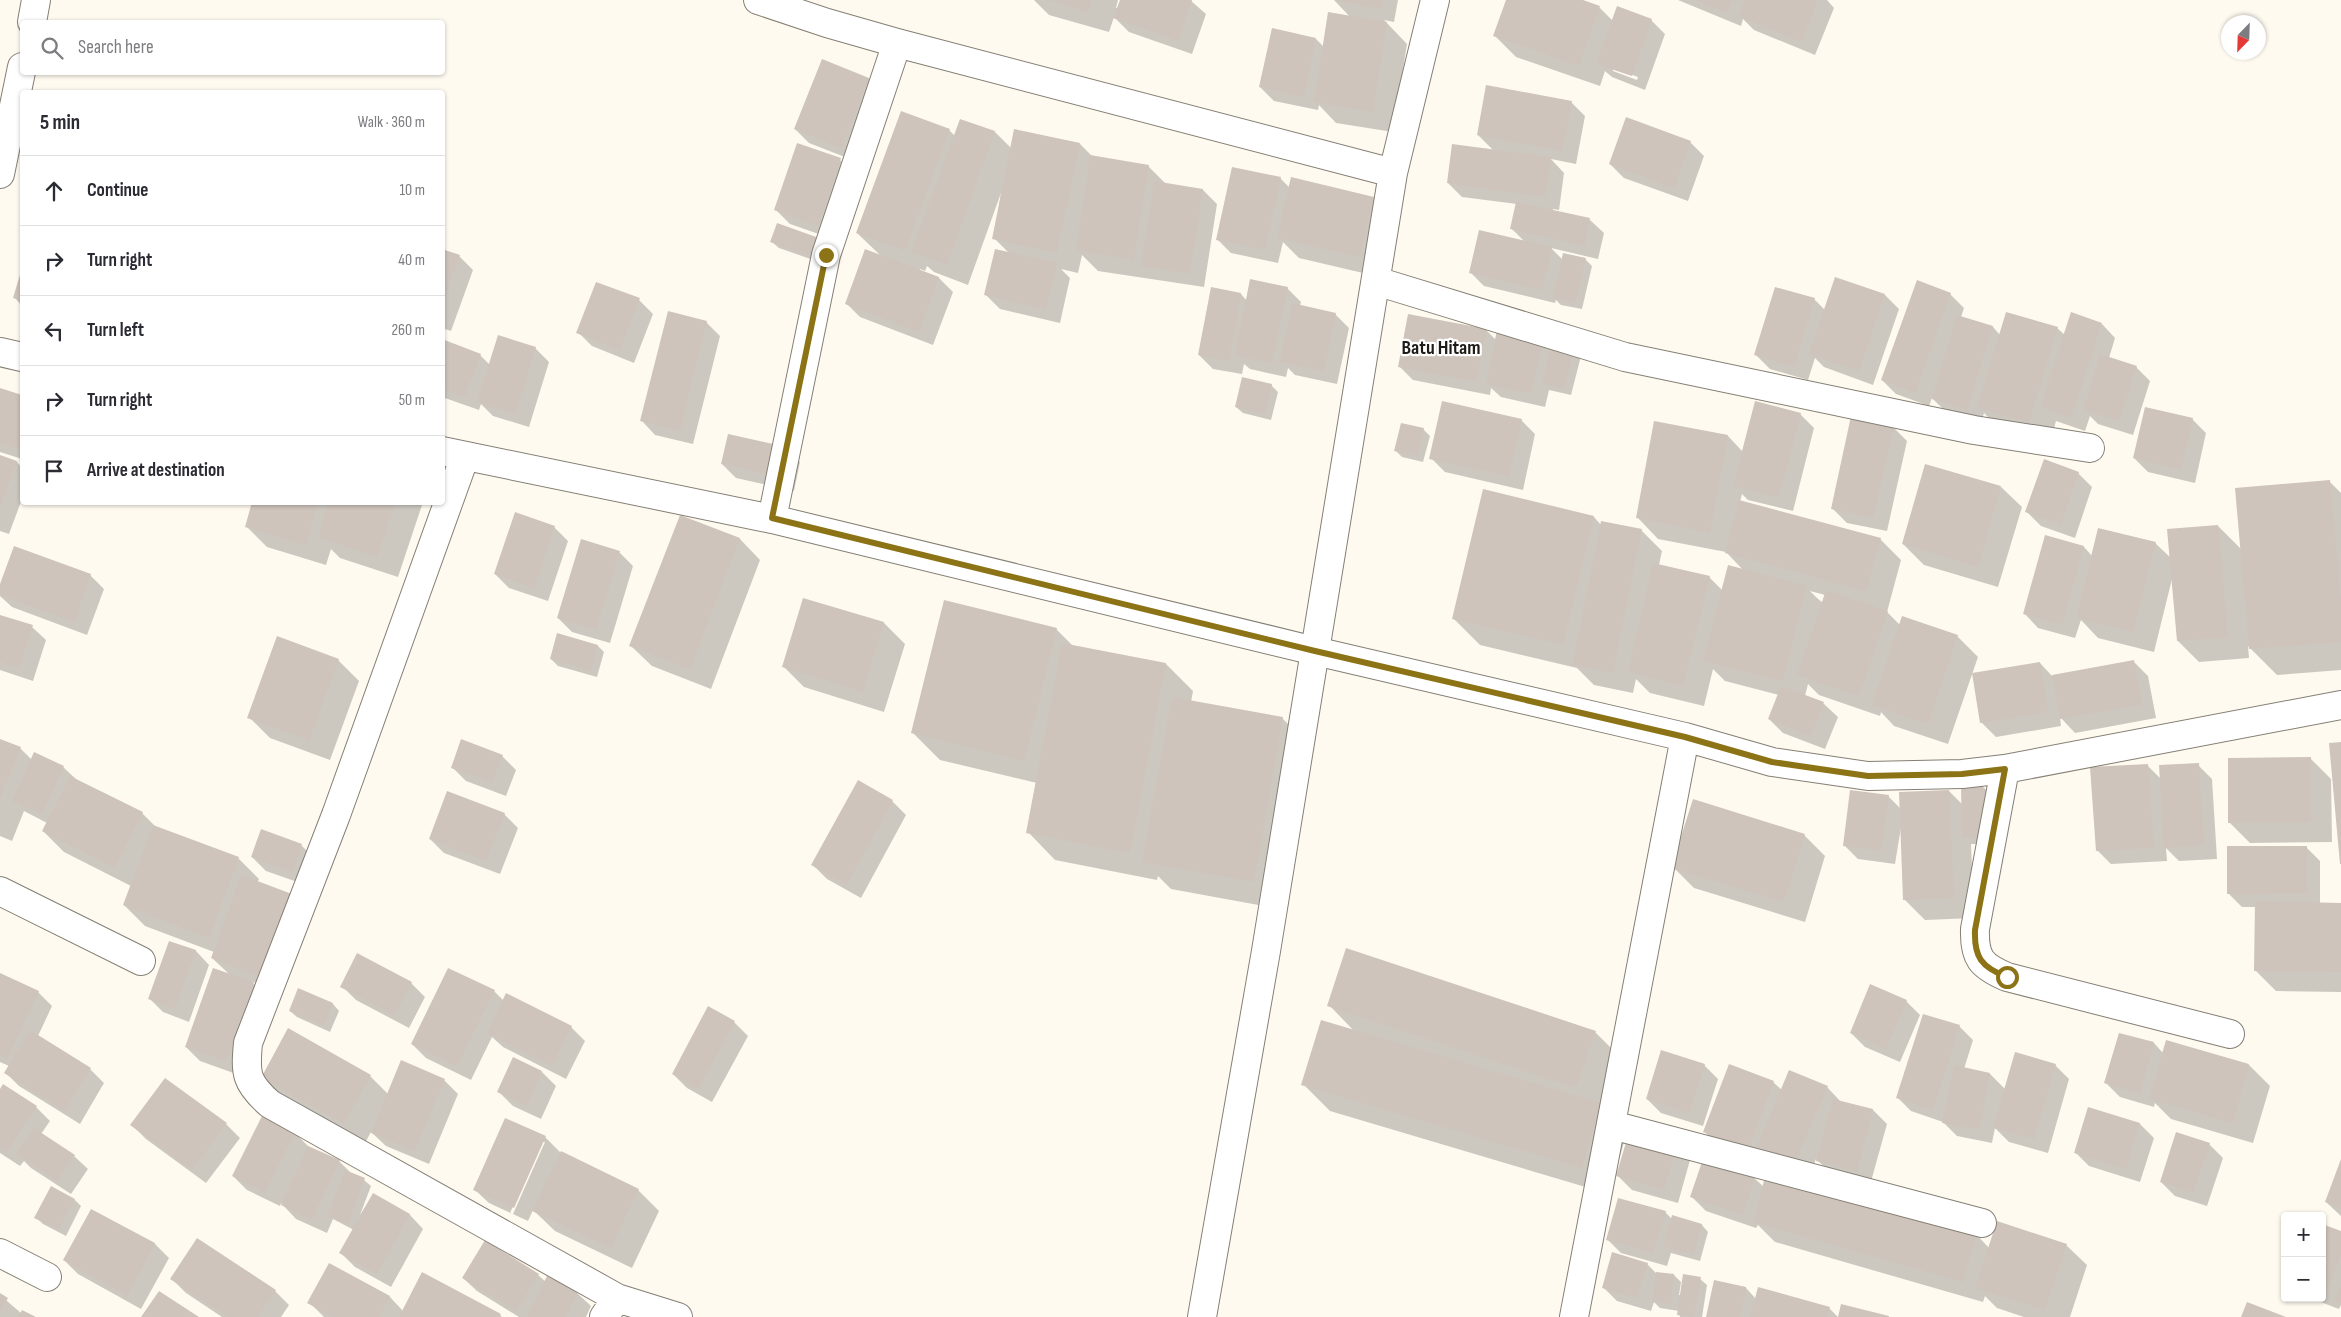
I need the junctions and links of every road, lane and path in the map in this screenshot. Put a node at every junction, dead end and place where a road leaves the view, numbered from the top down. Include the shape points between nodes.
1 (36, 0) edge
2 (758, 0) edge
3 (1435, 0) edge
4 (32, 20) edge
5 (897, 43) junction
6 (20, 75) edge
7 (1393, 173) junction
8 (0, 174) edge
9 (1376, 281) junction
10 (0, 352) edge
11 (20, 357) edge
12 (2090, 448) dead end
13 (454, 454) edge
14 (445, 482) edge
15 (437, 505) edge
16 (772, 518) junction
17 (1315, 651) junction
18 (2341, 705) edge
19 (1685, 737) junction
20 (2005, 769) junction
21 (0, 891) edge
22 (141, 961) dead end
23 (2230, 1034) dead end
24 (1612, 1125) junction
25 (1982, 1223) dead end
26 (0, 1253) edge
27 (47, 1276) dead end
28 (610, 1307) edge
29 (678, 1317) edge
30 (1202, 1317) edge
31 (1574, 1317) edge

1 - 4 street
2 - 5 street
3 - 7 street
5 - 7 street
5 - 16 street via 826,255
6 - 8 street
7 - 9 street
9 - 12 street via 1625,357 1974,430
9 - 17 street
10 - 11 street
13 - 14 street
13 - 16 street
15 - 28 street via 336,815 248,1043 246,1065 253,1089 270,1104
16 - 17 street
17 - 19 street
17 - 30 street
18 - 20 street
19 - 20 street via 1772,762 1868,776 1962,774
19 - 24 street
20 - 23 street via 1975,930 1975,948 1981,961 1992,971 2007,977
21 - 22 street
24 - 25 street
24 - 31 street
26 - 27 street
28 - 29 street

